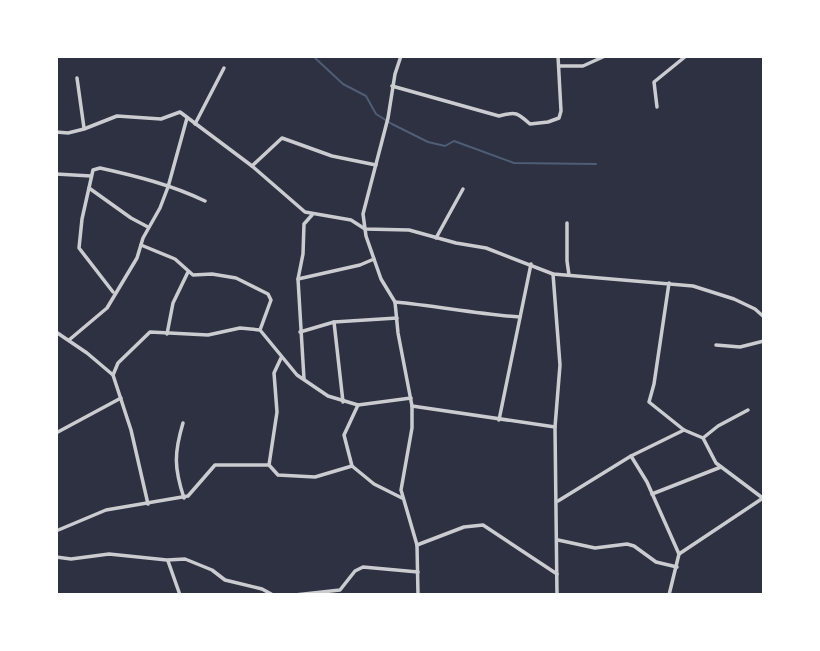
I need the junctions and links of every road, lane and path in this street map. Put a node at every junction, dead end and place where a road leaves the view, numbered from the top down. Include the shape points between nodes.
1 (401, 56) edge
2 (558, 56) edge
3 (605, 56) edge
4 (686, 56) edge
5 (560, 66) junction
6 (225, 68) dead end
7 (77, 78) dead end
8 (392, 86) junction
9 (657, 107) dead end
10 (187, 118) junction
11 (195, 124) junction
12 (84, 129) junction
13 (56, 132) edge
14 (376, 165) junction
15 (252, 166) junction
16 (56, 174) edge
17 (91, 176) junction
18 (168, 187) junction
19 (89, 188) junction
20 (463, 189) dead end
21 (205, 201) dead end
22 (312, 215) junction
23 (566, 223) dead end
24 (149, 228) junction
25 (365, 229) junction
26 (436, 238) junction
27 (141, 244) junction
28 (374, 259) junction
29 (531, 264) junction
30 (188, 272) junction
31 (553, 274) junction
32 (569, 275) junction
33 (298, 279) junction
34 (669, 283) junction
35 (114, 293) junction
36 (395, 303) junction
37 (520, 317) junction
38 (764, 317) edge
39 (397, 318) junction
40 (334, 322) junction
41 (260, 330) junction
42 (56, 332) edge
43 (300, 332) junction
44 (167, 334) junction
45 (69, 340) junction
46 (764, 341) edge
47 (716, 345) dead end
48 (281, 357) junction
49 (113, 375) junction
50 (304, 379) junction
51 (121, 398) junction
52 (411, 398) junction
53 (343, 402) junction
54 (358, 405) junction
55 (412, 406) junction
56 (748, 410) dead end
57 (499, 420) junction
58 (183, 423) dead end
59 (555, 427) junction
60 (684, 430) junction
61 (56, 433) edge
62 (703, 438) junction
63 (631, 456) junction
64 (269, 465) junction
65 (352, 466) junction
66 (721, 467) junction
67 (652, 494) junction
68 (184, 498) junction
69 (402, 498) junction
70 (763, 498) edge
71 (557, 502) junction
72 (148, 504) junction
73 (56, 531) edge
74 (558, 540) junction
75 (417, 545) junction
76 (679, 554) junction
77 (56, 557) edge
78 (167, 560) junction
79 (677, 567) junction
80 (418, 572) junction
81 (557, 574) junction
82 (180, 595) edge
83 (273, 595) edge
84 (295, 595) edge
85 (418, 595) edge
86 (557, 595) edge
87 (669, 595) edge

1 - 8 street
2 - 5 street
3 - 5 street via 583,65
4 - 9 street via 654,82
5 - 8 street via 559,118 535,124 511,113 499,116
6 - 11 street
7 - 12 street
8 - 14 street
10 - 11 street
10 - 12 street via 176,112 161,119 124,115
10 - 18 street
11 - 15 street
12 - 13 street
14 - 15 street via 282,138
14 - 25 street via 364,207
15 - 22 street
16 - 17 street
17 - 18 street via 100,168
17 - 19 street
18 - 21 street
18 - 24 street
19 - 24 street
19 - 35 street via 79,248
20 - 26 street
22 - 25 street via 351,219
22 - 33 street via 304,224
23 - 32 street
24 - 27 street
25 - 26 street via 404,229
25 - 28 street
26 - 29 street via 494,250
27 - 30 street via 175,259
27 - 35 street
28 - 33 street
28 - 36 street
29 - 31 street
29 - 37 street
30 - 41 street via 236,278 268,294 271,300
30 - 44 street via 173,303
31 - 32 street
31 - 59 street via 560,365
32 - 34 street
33 - 43 street
34 - 38 street via 720,293
34 - 60 street via 649,402
35 - 45 street via 99,316
36 - 37 street
36 - 39 street
37 - 57 street
39 - 40 street
39 - 52 street
40 - 43 street
40 - 53 street
41 - 44 street
41 - 48 street
42 - 45 street
43 - 50 street
44 - 49 street via 150,332 118,363
45 - 49 street
46 - 47 street via 740,347
48 - 50 street
48 - 64 street via 274,373 277,412
49 - 51 street
50 - 53 street
51 - 61 street
51 - 72 street
52 - 54 street
52 - 55 street
53 - 54 street
54 - 65 street via 344,435
55 - 57 street
55 - 69 street
56 - 62 street
57 - 59 street
58 - 68 street via 175,460
59 - 71 street
60 - 62 street
60 - 63 street
62 - 66 street
63 - 67 street
63 - 71 street
64 - 65 street via 278,475 315,477
64 - 68 street via 215,465
65 - 69 street
66 - 67 street
66 - 70 street
67 - 76 street
68 - 72 street
69 - 75 street
70 - 76 street
71 - 74 street
72 - 73 street via 106,510
74 - 79 street via 595,548 627,544 656,562
74 - 81 street
75 - 80 street
75 - 81 street via 482,525
76 - 79 street
77 - 78 street via 108,554
78 - 82 street
78 - 83 street via 190,560 225,580
79 - 87 street
80 - 84 street via 363,567 340,590
80 - 85 street
81 - 86 street

